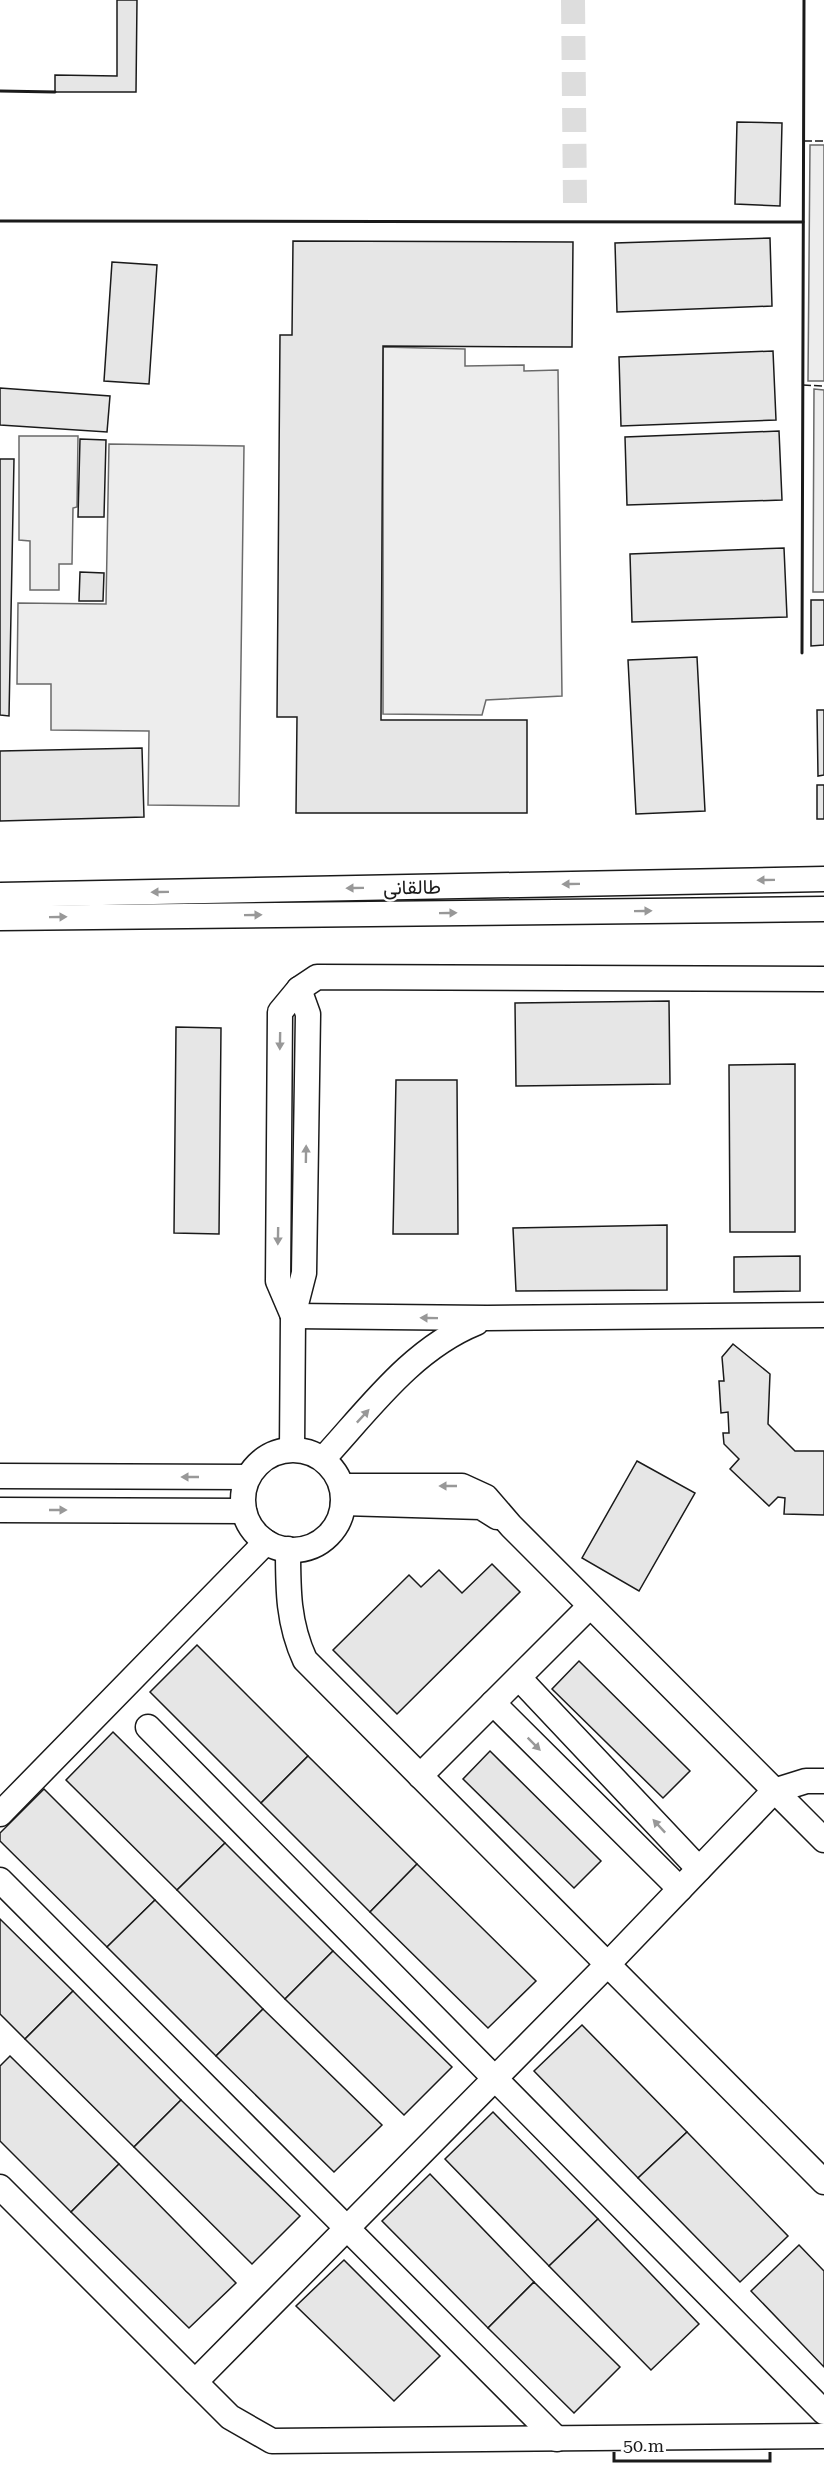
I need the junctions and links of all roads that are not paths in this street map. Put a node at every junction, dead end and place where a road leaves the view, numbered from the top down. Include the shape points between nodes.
1 (824, 879) edge
2 (0, 895) edge
3 (824, 909) edge
4 (0, 918) edge
5 (824, 979) edge
6 (824, 1315) edge
7 (293, 1316) junction
8 (487, 1318) junction
9 (292, 1449) junction
10 (323, 1459) junction
11 (0, 1476) edge
12 (248, 1477) junction
13 (342, 1495) junction
14 (0, 1510) edge
15 (244, 1511) junction
16 (277, 1546) junction
17 (590, 1606) junction
18 (519, 1678) junction
19 (493, 1703) junction
20 (148, 1727) dead end
21 (420, 1776) junction
22 (824, 1781) edge
23 (774, 1791) junction
24 (0, 1814) edge
25 (824, 1840) edge
26 (699, 1869) junction
27 (0, 1880) edge
28 (680, 1889) junction
29 (608, 1964) junction
30 (495, 2078) junction
31 (824, 2182) edge
32 (0, 2187) edge
33 (348, 2227) junction
34 (195, 2382) junction
35 (824, 2412) edge
36 (824, 2436) edge
37 (557, 2439) junction

1 -> 2 street, طالقانی
4 -> 3 street, طالقانی
5 - 7 street via 317,977 299,989 308,1014 304,1274
6 - 8 street
8 -> 7 street
7 - 9 street
10 -> 8 street via 418,1357 449,1334
9 - 10 street
9 - 12 street via 262,1460
10 - 13 street via 334,1471
12 -> 11 street
12 - 15 street
13 - 16 street via 339,1520 330,1534 299,1550
13 - 17 street via 481,1507 511,1526
14 -> 15 street
15 - 16 street via 254,1532
16 - 21 street via 294,1635 305,1660
16 - 24 street
17 - 18 street
17 - 23 street
18 - 19 street
26 -> 18 street
19 - 21 street
19 -> 28 street
20 - 30 street
21 - 29 street
22 - 23 street via 806,1781
23 - 25 street
23 - 26 street
26 - 28 street
27 - 33 street
28 - 29 street
29 - 30 street
29 - 31 street
30 - 33 street
30 - 35 street
32 - 34 street
33 - 34 street
33 - 37 street
34 - 37 street via 230,2417 272,2441
36 - 37 street

